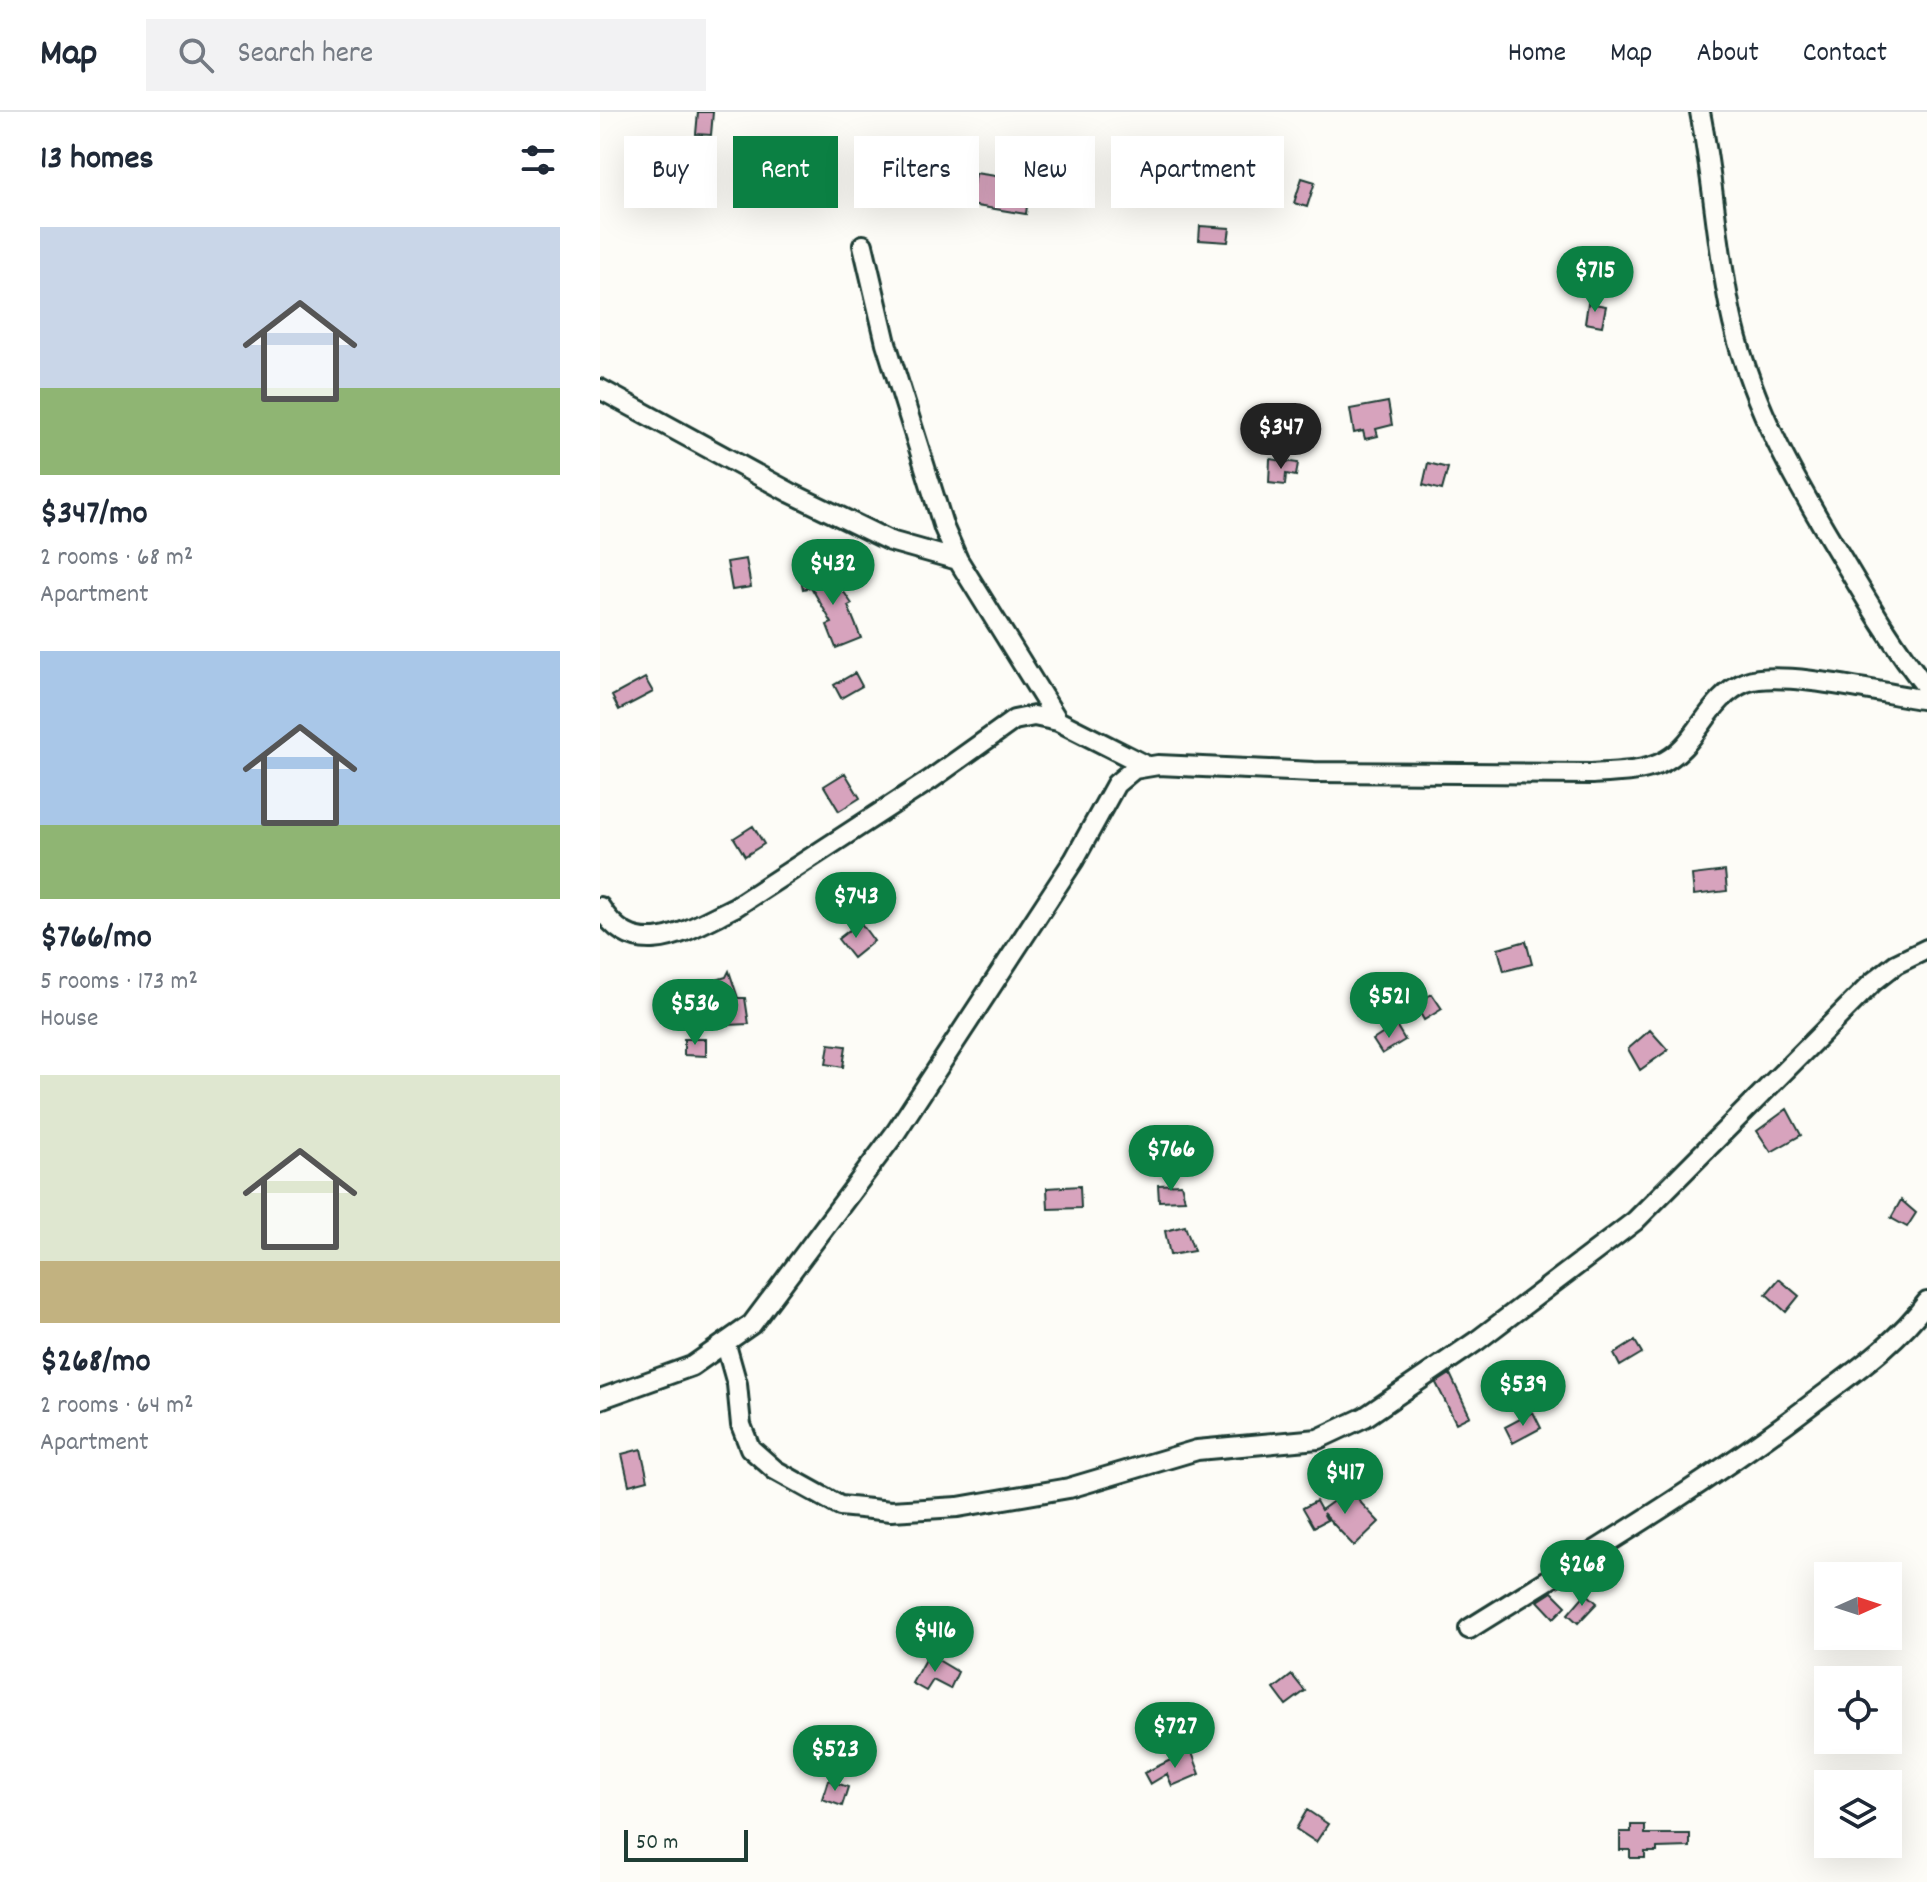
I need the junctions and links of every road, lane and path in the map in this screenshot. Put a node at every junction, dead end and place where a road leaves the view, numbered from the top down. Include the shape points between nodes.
1 (1700, 112) edge
2 (863, 245) dead end
3 (600, 389) edge
4 (958, 560) junction
5 (1927, 688) edge
6 (1927, 700) edge
7 (1058, 721) junction
8 (1145, 765) junction
9 (600, 907) edge
10 (1927, 949) edge
11 (1927, 1302) edge
12 (726, 1345) junction
13 (600, 1399) edge
14 (1469, 1629) dead end

1 - 5 street via 1733,323 1764,417 1815,517
2 - 4 street via 886,343
3 - 4 street via 890,541
4 - 7 street
6 - 8 street via 1756,679 1720,699 1691,740 1664,762 1633,771 1314,772
7 - 8 street
7 - 9 street via 1034,716 1014,720 735,907 691,927 645,941 620,932
8 - 12 street via 1116,784 1058,885 871,1167 759,1315
10 - 12 street via 1873,982 1635,1221 1478,1340 1365,1417 1318,1439 1197,1450 1069,1488 958,1507 891,1511 840,1506 775,1470 750,1448
11 - 14 street via 1881,1353 1743,1457
12 - 13 street via 692,1366

